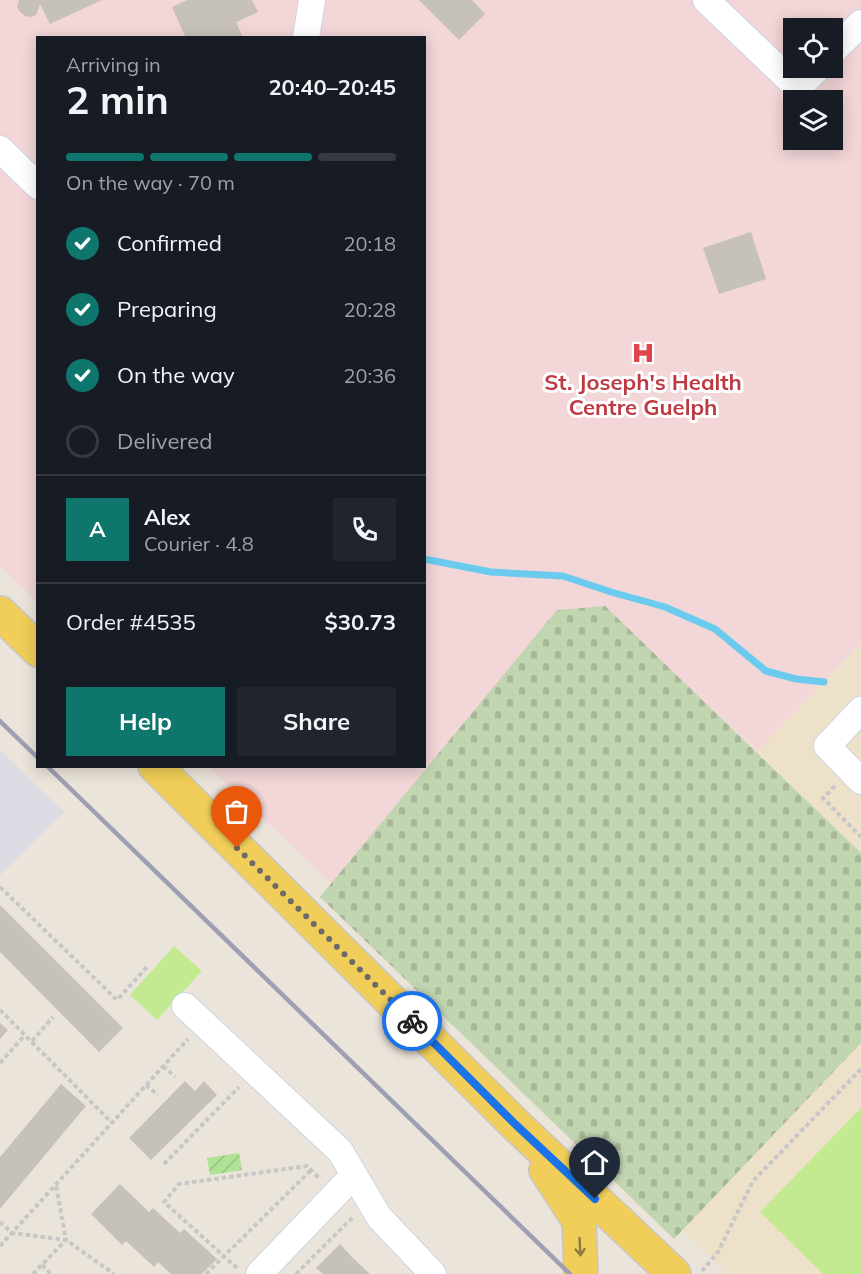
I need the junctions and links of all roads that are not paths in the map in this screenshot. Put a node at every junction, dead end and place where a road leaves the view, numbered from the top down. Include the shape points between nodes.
1 (312, 0) edge
2 (706, 0) edge
3 (861, 23) edge
4 (306, 36) edge
5 (843, 41) edge
6 (783, 74) edge
7 (788, 78) edge
8 (808, 78) edge
9 (0, 149) edge
10 (36, 184) edge
11 (0, 613) edge
12 (36, 648) edge
13 (861, 710) edge
14 (157, 768) edge
15 (856, 776) edge
16 (194, 1014) road end
17 (515, 1124) junction
18 (353, 1176) junction
19 (660, 1269) edge
20 (259, 1274) edge
21 (433, 1274) edge
22 (581, 1274) edge

1 - 4 lane
2 - 6 lane
3 - 5 lane
7 - 8 lane via 798,88
9 - 10 lane
11 - 12 main road
13 - 15 lane via 827,746
14 - 17 main road
16 - 18 lane via 339,1151
17 - 19 main road
17 -> 22 main road via 579,1221
18 - 20 lane
18 - 21 lane via 379,1217

